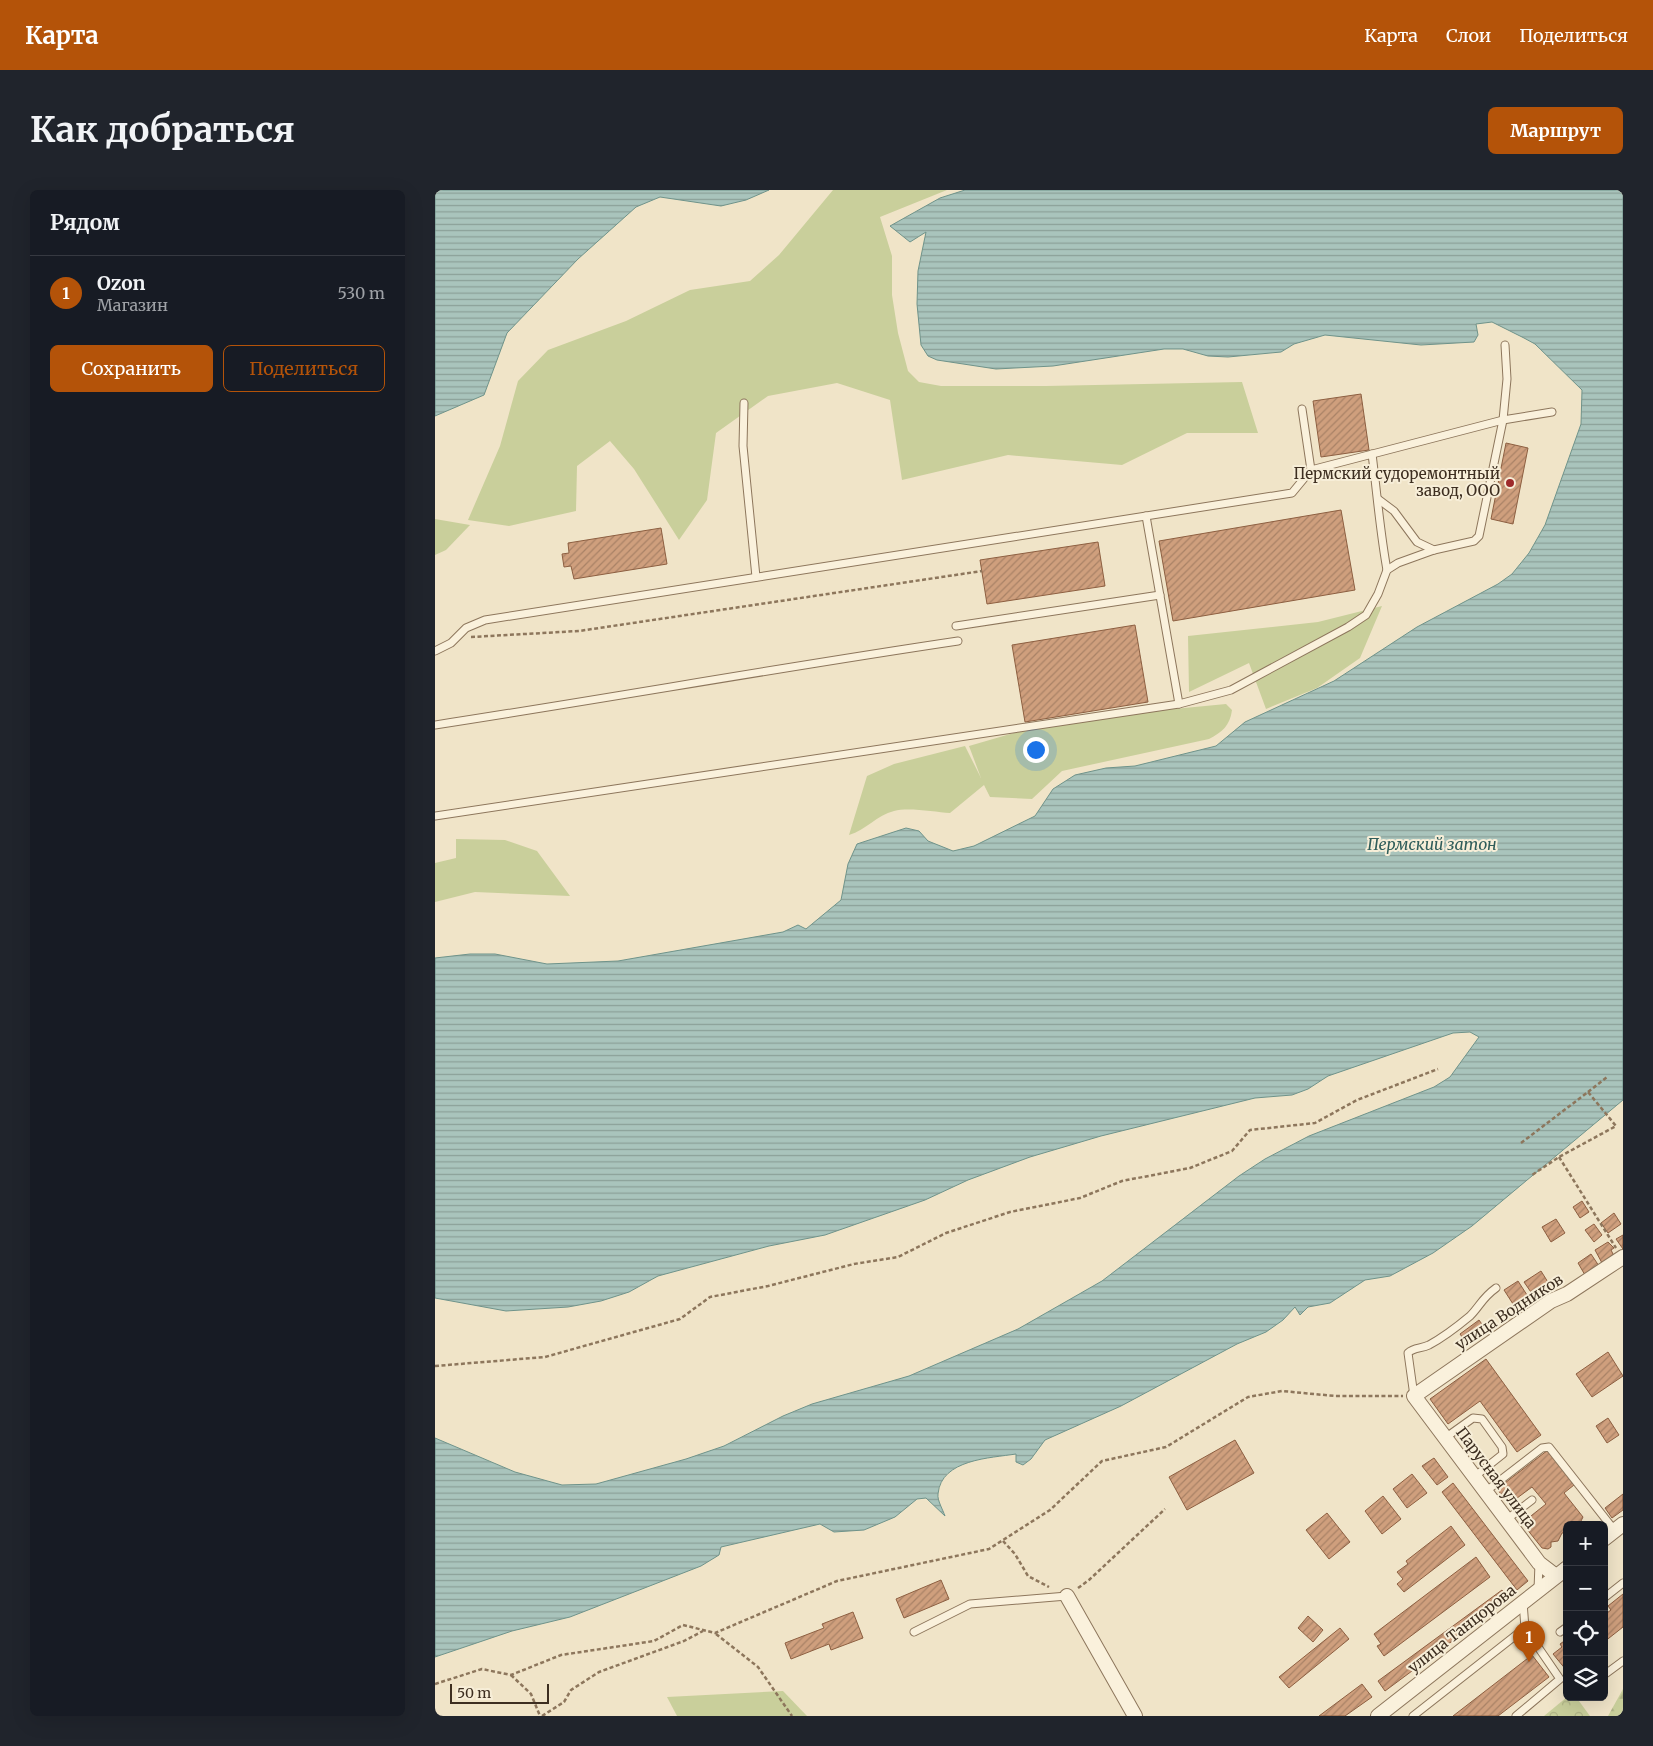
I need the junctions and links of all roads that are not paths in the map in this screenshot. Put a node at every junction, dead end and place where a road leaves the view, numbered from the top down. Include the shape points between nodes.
1 (1505, 345) dead end
2 (744, 403) dead end
3 (1302, 409) dead end
4 (1552, 412) dead end
5 (1503, 420) junction
6 (1372, 454) junction
7 (1311, 470) junction
8 (1378, 499) junction
9 (1146, 516) junction
10 (1434, 550) junction
11 (1387, 570) junction
12 (756, 577) junction
13 (1160, 594) junction
14 (956, 626) dead end
15 (958, 641) dead end
16 (435, 651) edge
17 (1179, 704) junction
18 (435, 725) edge
19 (435, 816) edge
20 (1623, 1257) edge
21 (1496, 1288) dead end
22 (1414, 1396) junction
23 (1445, 1438) junction
24 (1474, 1477) junction
25 (1485, 1492) junction
26 (1532, 1500) dead end
27 (1506, 1520) junction
28 (1614, 1531) edge
29 (1539, 1563) junction
30 (1561, 1572) edge
31 (1623, 1583) edge
32 (1538, 1590) junction
33 (1608, 1595) edge
34 (1067, 1596) joint
35 (1523, 1602) junction
36 (1525, 1628) junction
37 (1563, 1630) edge
38 (914, 1632) dead end
39 (1560, 1632) dead end
40 (1623, 1661) edge
41 (1608, 1672) edge
42 (1135, 1716) edge
43 (1378, 1716) edge
44 (1413, 1716) edge
45 (1516, 1716) edge

1 - 5 lane via 1507,379
2 - 12 lane via 743,446
3 - 7 lane
4 - 5 lane
5 - 6 lane
5 - 10 lane via 1479,536 1474,541
6 - 7 lane
6 - 8 lane
7 - 9 lane via 1292,493
8 - 10 lane via 1394,511 1417,542
8 - 11 lane via 1379,527
9 - 12 lane
9 - 13 lane
10 - 11 lane via 1397,563
11 - 17 lane via 1366,615 1348,627 1231,690
12 - 16 lane via 485,620 466,628
13 - 14 lane
13 - 17 lane
15 - 18 lane
17 - 19 lane
20 - 22 street, улица Водников via 1551,1301
21 - 22 lane via 1484,1296 1471,1315 1426,1346 1408,1353
22 - 23 street, Парусная улица
23 - 24 street, Парусная улица
23 - 24 lane via 1473,1418 1482,1419 1504,1451 1501,1457
24 - 25 street, Парусная улица
25 - 27 street, Парусная улица
25 - 28 lane via 1542,1448 1549,1447
26 - 27 lane
27 - 29 street, Парусная улица
29 - 30 street, Парусная улица
29 - 32 lane
30 - 32 street, улица Танцорова
31 - 33 lane
32 - 35 street, улица Танцорова
34 - 38 lane via 970,1604
34 - 42 street
35 - 36 lane
35 - 43 street, улица Танцорова
36 - 44 lane
36 - 45 lane via 1560,1680
37 - 39 lane
40 - 41 lane

